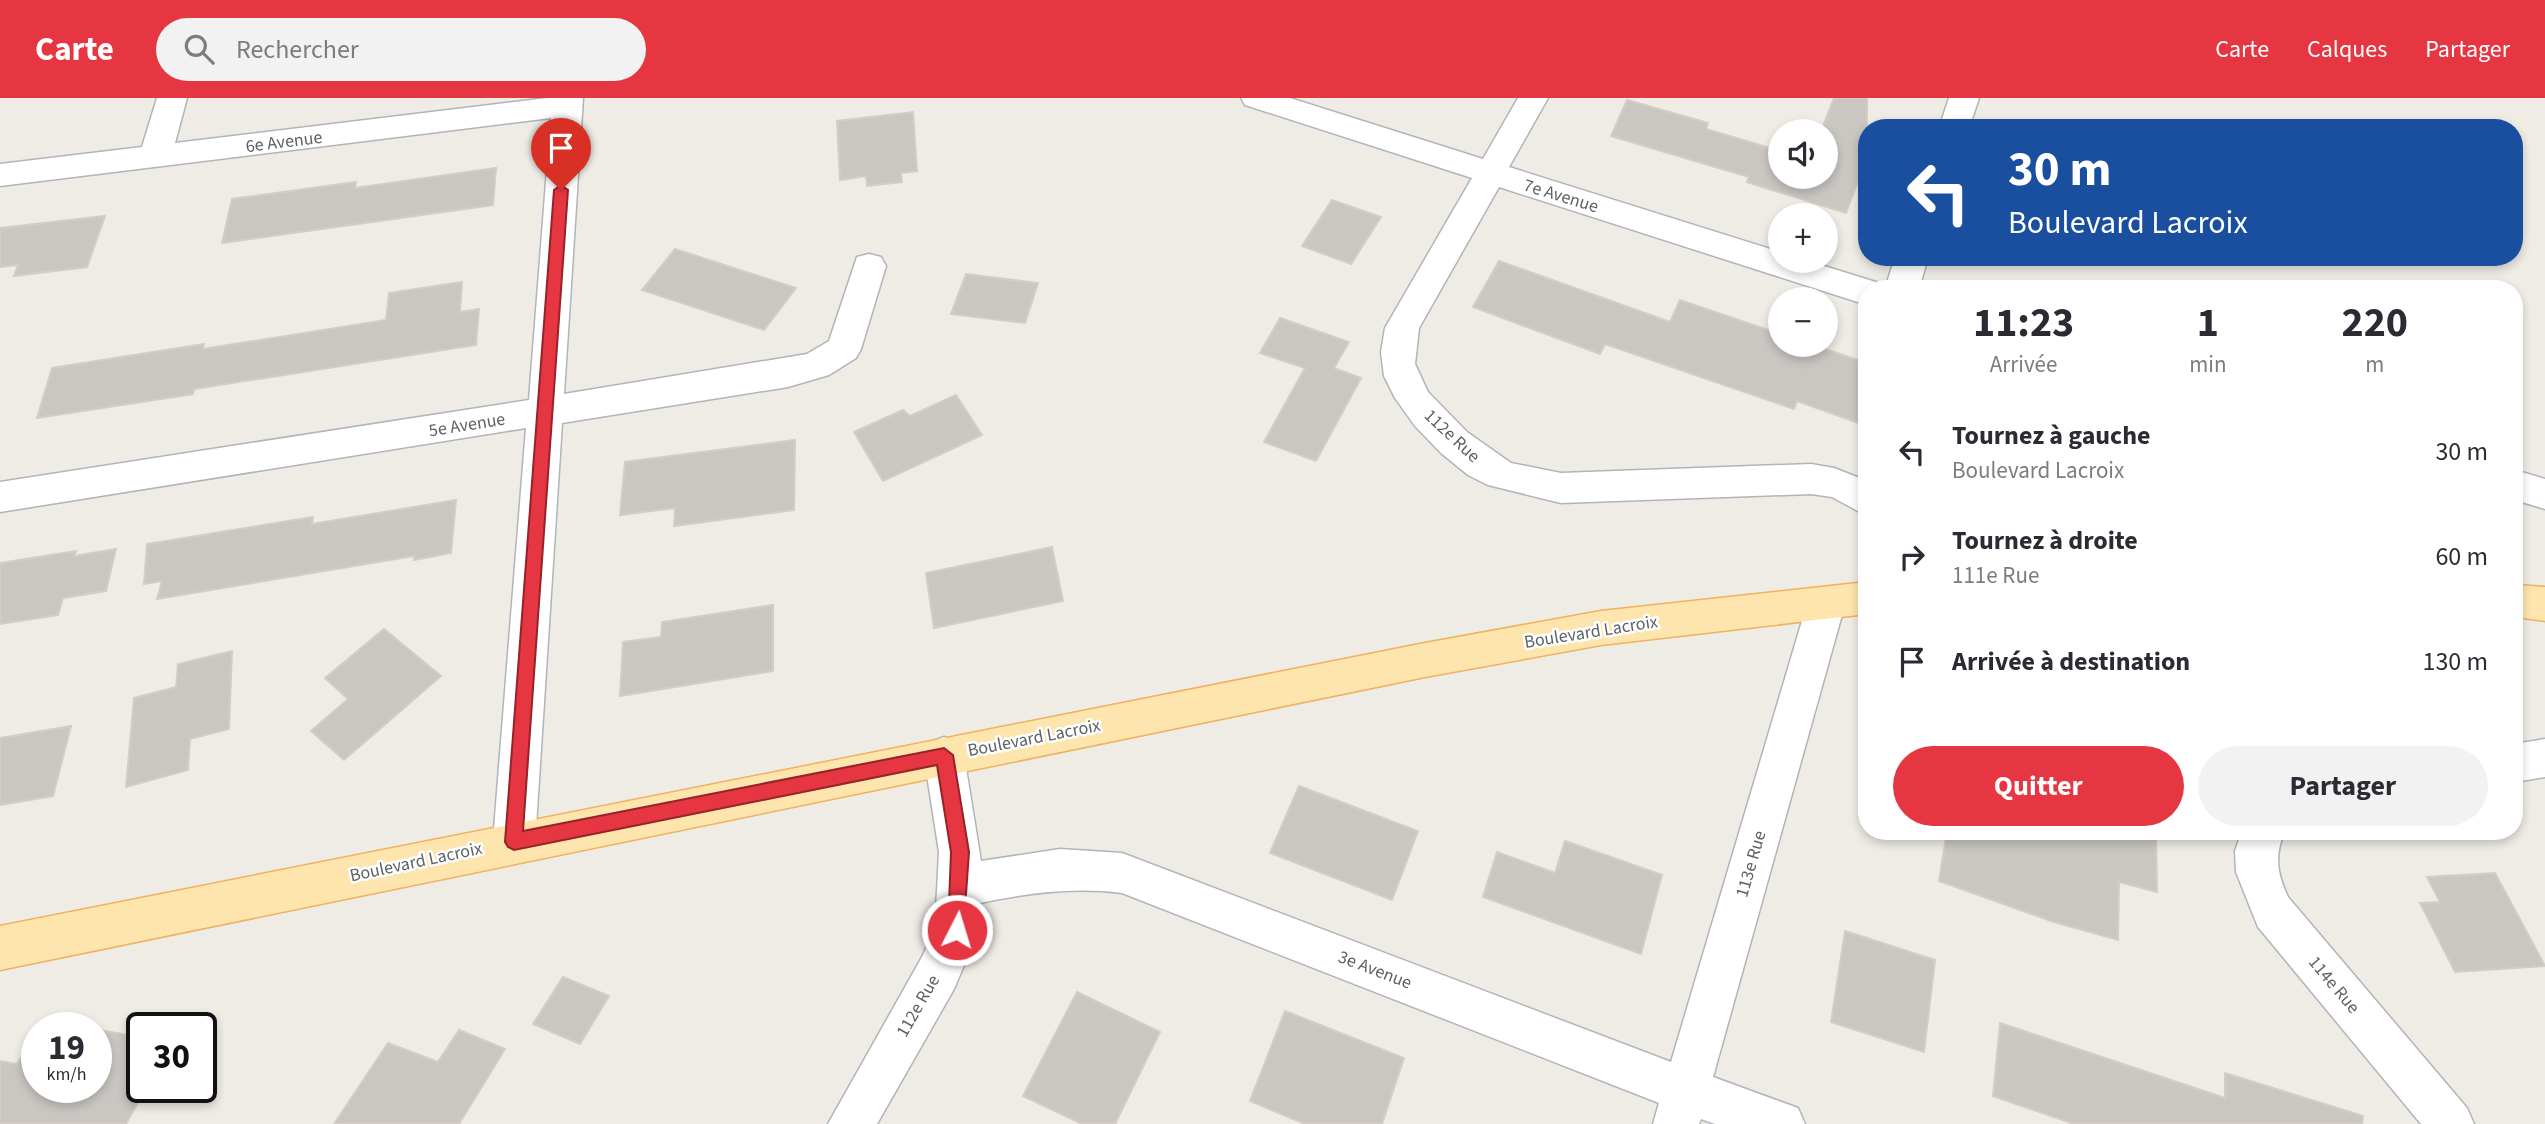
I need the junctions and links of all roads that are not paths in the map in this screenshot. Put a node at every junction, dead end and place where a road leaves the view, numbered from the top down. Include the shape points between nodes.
1 (172, 98) edge
2 (1256, 98) edge
3 (1533, 98) edge
4 (1964, 98) edge
5 (567, 102) edge
6 (1957, 119) edge
7 (155, 157) junction
8 (1491, 174) junction
9 (0, 175) edge
10 (869, 267) dead end
11 (1858, 289) edge
12 (545, 413) junction
13 (2523, 487) edge
14 (1858, 493) edge
15 (2545, 494) edge
16 (0, 497) edge
17 (1858, 599) edge
18 (2523, 602) edge
19 (1826, 604) junction
20 (2545, 604) edge
21 (944, 755) junction
22 (2545, 758) edge
23 (2523, 762) edge
24 (2258, 840) edge
25 (514, 842) junction
26 (961, 886) junction
27 (0, 948) edge
28 (1681, 1107) edge
29 (850, 1124) edge
30 (1782, 1124) edge
31 (2451, 1124) edge

1 - 7 street
2 - 8 street, 7e Avenue
3 - 8 street, 112e Rue
4 - 6 street
5 - 7 street, 6e Avenue
5 - 12 street
7 - 9 street, 6e Avenue
8 - 11 street, 7e Avenue
8 - 14 street, 112e Rue via 1402,328 1397,360 1417,403 1467,454 1493,472 1561,488 1811,479 1829,480
10 - 12 street, 5e Avenue via 844,349 817,365
12 - 16 street, 5e Avenue
12 - 25 street
13 - 15 street
17 - 19 main road, Boulevard Lacroix
18 - 20 main road
19 - 21 main road, Boulevard Lacroix via 1601,628
19 - 28 street, 113e Rue
21 - 25 main road, Boulevard Lacroix
21 - 26 street, 112e Rue
22 - 23 street
24 - 31 street, 114e Rue via 2254,856 2258,881 2273,912
25 - 27 main road, Boulevard Lacroix
26 - 28 street, 3e Avenue via 1048,869 1084,867 1122,873
26 - 29 street, 112e Rue via 957,930 938,972
28 - 30 street, 3e Avenue

